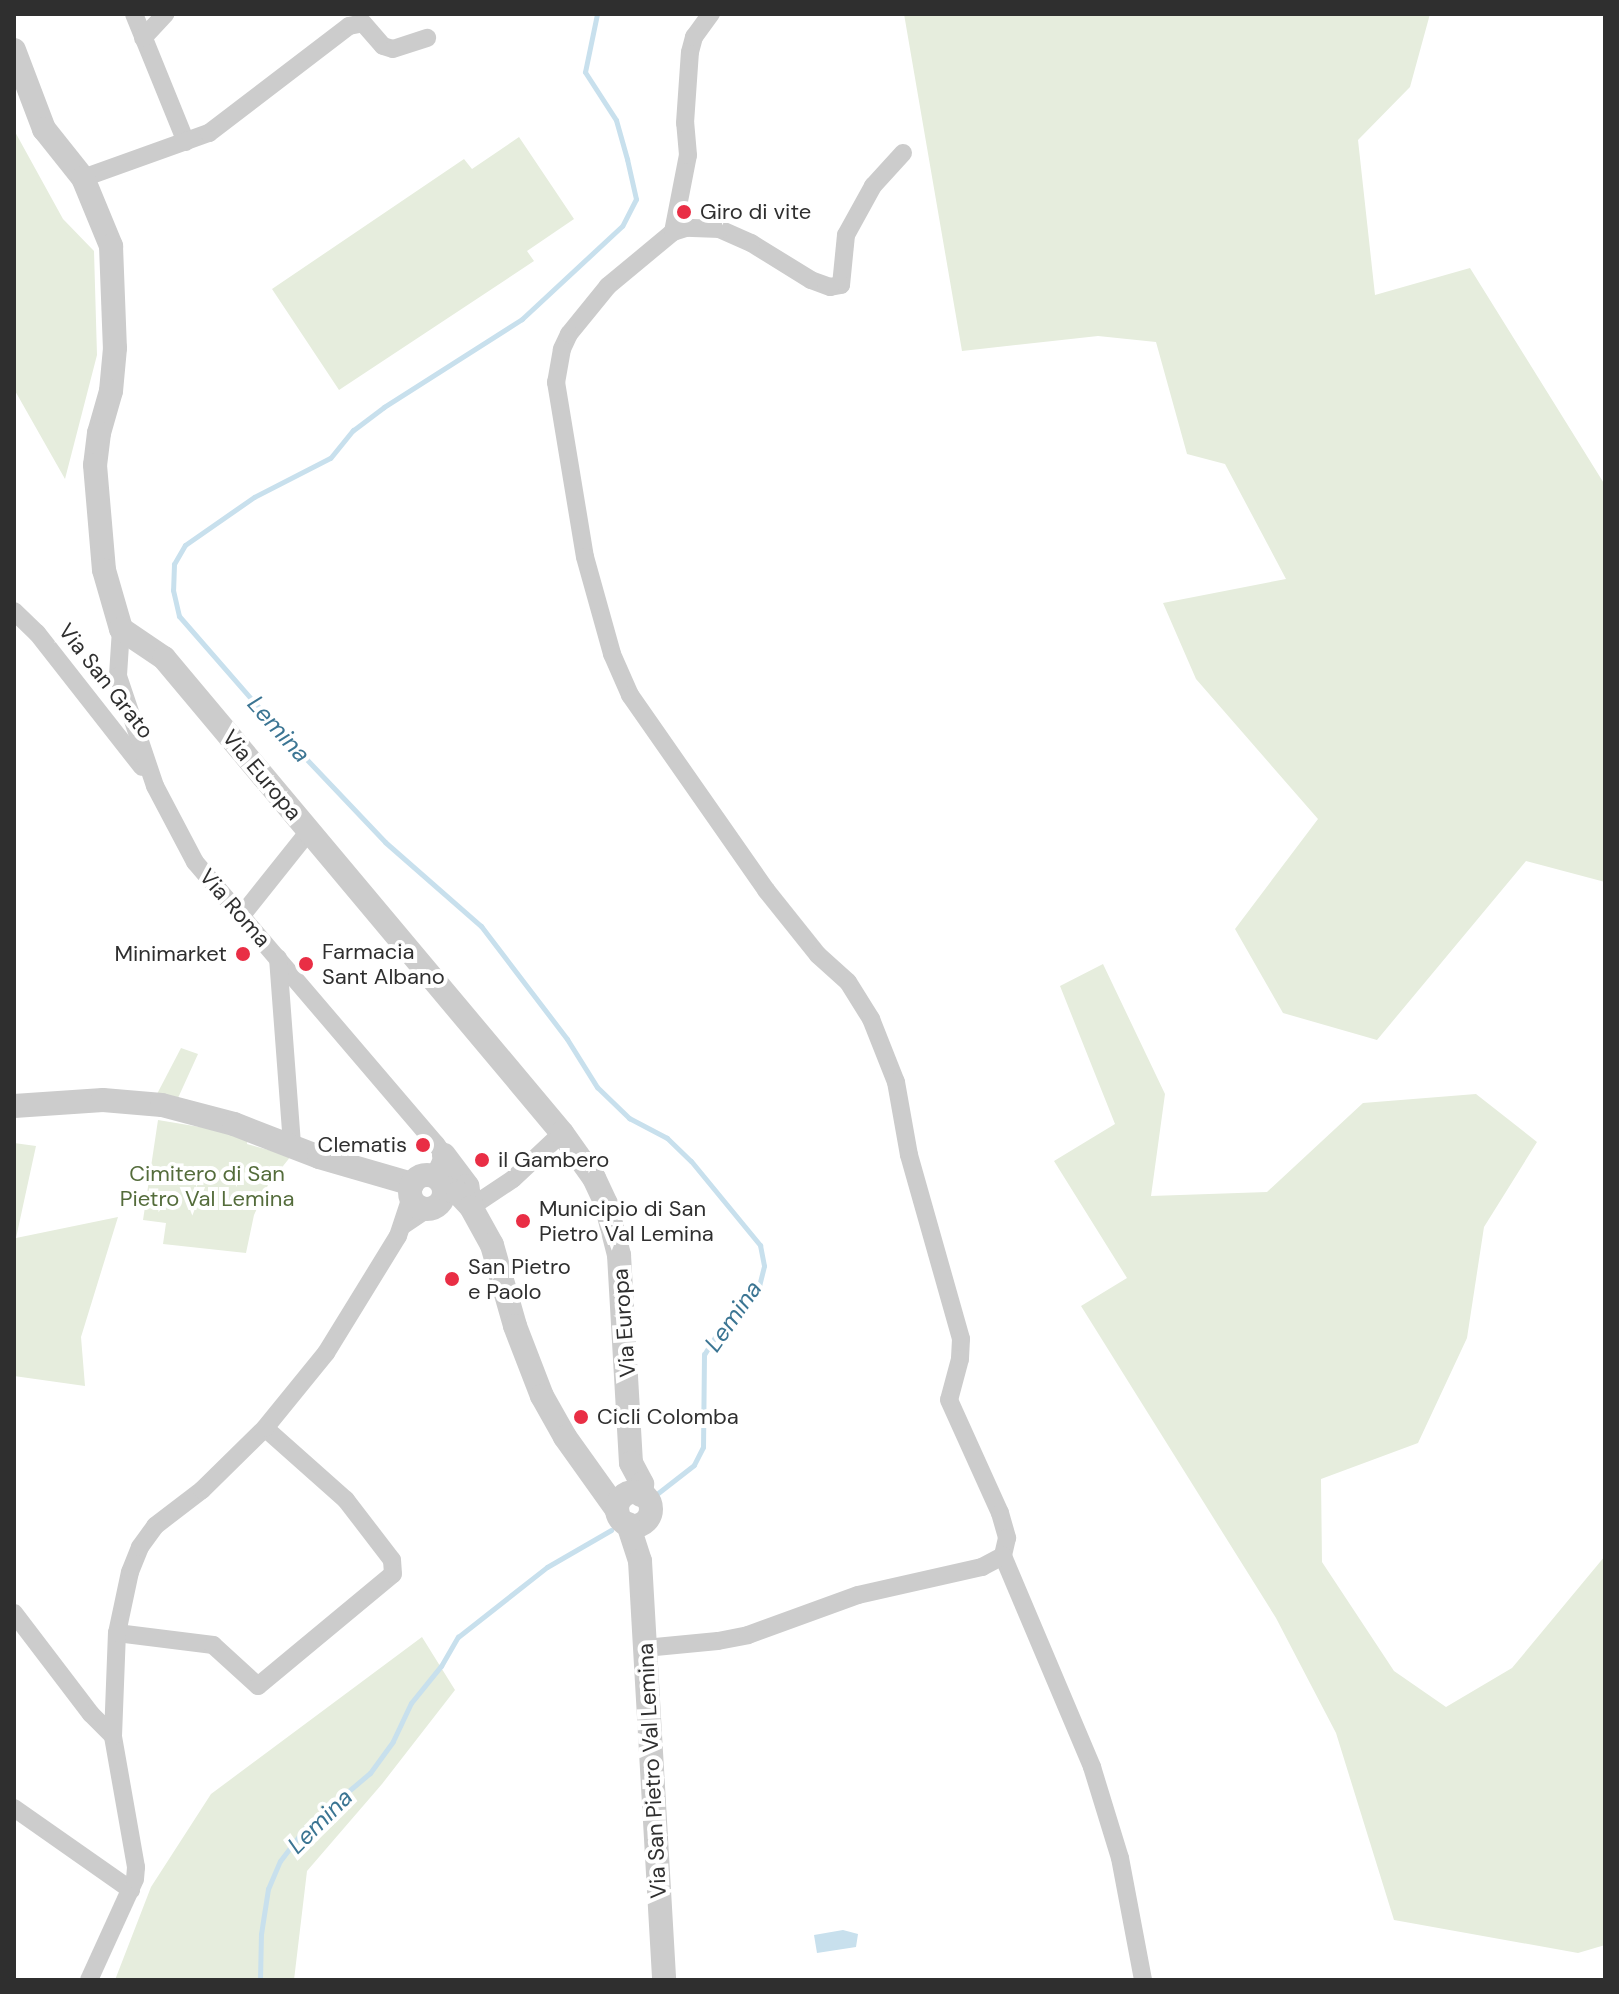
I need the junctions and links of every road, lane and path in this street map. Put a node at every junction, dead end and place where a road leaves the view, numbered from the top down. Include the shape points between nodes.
1 (134, 14) edge
2 (165, 14) edge
3 (711, 14) edge
4 (143, 38) junction
5 (427, 38) dead end
6 (14, 50) edge
7 (186, 142) junction
8 (903, 153) dead end
9 (83, 178) junction
10 (673, 232) junction
11 (14, 611) edge
12 (121, 629) junction
13 (155, 786) junction
14 (309, 831) junction
15 (242, 915) junction
16 (278, 958) junction
17 (14, 1106) edge
18 (562, 1133) junction
19 (292, 1146) junction
20 (430, 1183) junction
21 (481, 1226) junction
22 (265, 1428) junction
23 (630, 1506) junction
24 (1003, 1556) junction
25 (14, 1613) edge
26 (117, 1633) junction
27 (645, 1648) junction
28 (113, 1736) junction
29 (14, 1808) edge
30 (131, 1890) junction
31 (89, 1980) edge
32 (664, 1980) edge
33 (1143, 1980) edge

1 - 4 street
2 - 4 street
3 - 10 street via 690,52 688,155
4 - 7 street
5 - 7 street via 393,49 383,46 363,23 349,26 233,117
6 - 9 street via 44,129
7 - 9 street
8 - 10 street via 873,186 846,235 841,285 811,280 720,229
9 - 12 street via 111,246 115,348 95,465 104,570
10 - 24 street via 608,286 562,349 556,382 585,557 612,654 630,695 744,861 818,955 848,982 871,1019 896,1082 909,1155 961,1339 949,1400 1000,1513 1007,1538
11 - 13 street, Via San Grato via 73,676
12 - 13 street, Via Roma via 118,676
12 - 14 street, Via Europa via 164,658
13 - 15 street, Via Roma via 195,862
14 - 15 street
14 - 18 street, Via Europa
15 - 16 street, Via Roma
16 - 19 street
16 - 20 street, Via Roma
17 - 19 street via 143,1102 234,1124
18 - 21 street via 513,1179
18 - 23 street, Via Europa via 594,1178 614,1231 627,1350
19 - 20 street
20 - 21 street via 458,1193
20 - 21 street via 467,1186
20 - 22 street via 326,1353
21 - 23 street via 542,1396 599,1485
22 - 26 street via 202,1490 155,1526 130,1572
22 - 26 street via 346,1500 392,1560 393,1574 258,1686 213,1645
23 - 27 street, Via San Pietro Val Lemina via 640,1561
24 - 27 street via 982,1567 858,1595 748,1635
24 - 33 street via 1092,1767 1120,1858
25 - 28 street
26 - 28 street
27 - 32 street, Via San Pietro Val Lemina
28 - 30 street via 136,1867
29 - 30 street
30 - 31 street

